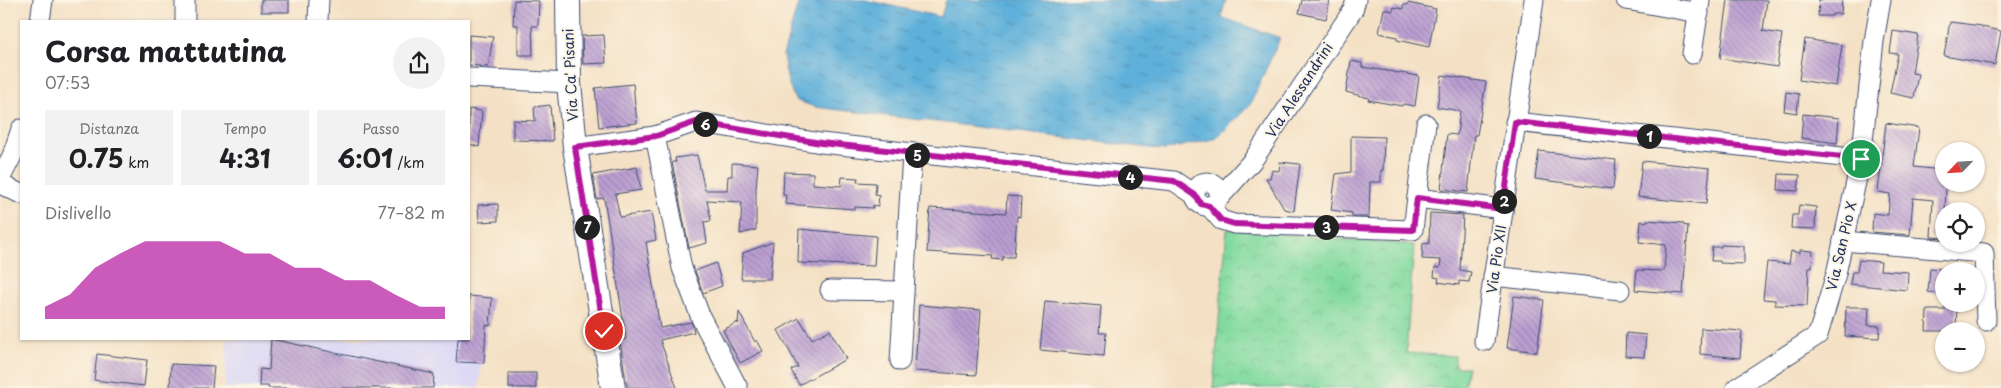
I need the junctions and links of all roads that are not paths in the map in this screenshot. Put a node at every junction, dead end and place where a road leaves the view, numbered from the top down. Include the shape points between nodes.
1 (43, 0) edge
2 (185, 0) edge
3 (319, 0) edge
4 (568, 0) edge
5 (1356, 0) edge
6 (1534, 0) edge
7 (1626, 0) edge
8 (1881, 0) edge
9 (1700, 6) edge
10 (40, 20) edge
11 (185, 20) edge
12 (318, 20) edge
13 (1692, 54) dead end
14 (470, 78) edge
15 (569, 83) junction
16 (1515, 122) junction
17 (1426, 124) dead end
18 (20, 132) edge
19 (656, 136) junction
20 (575, 147) junction
21 (912, 154) junction
22 (1861, 159) junction
23 (0, 179) edge
24 (0, 184) edge
25 (1208, 193) junction
26 (20, 194) edge
27 (1417, 198) junction
28 (1503, 209) junction
29 (1844, 241) junction
30 (1494, 276) junction
31 (830, 290) dead end
32 (1620, 290) dead end
33 (904, 291) junction
34 (1986, 321) dead end
35 (1484, 341) dead end
36 (900, 361) dead end
37 (613, 388) edge
38 (738, 388) edge
39 (1736, 388) edge

1 - 10 street
2 - 11 street
3 - 12 street
4 - 15 main road, Via Ca' Pisani
5 - 25 street, Via Alessandrini via 1253,160 1235,181
6 - 16 street, Via Pio XII
7 - 9 street
8 - 22 street, Via San Pio X
9 - 13 street
14 - 15 street
15 - 20 main road, Via Ca' Pisani
16 - 22 street
16 - 28 street, Via Pio XII
17 - 27 street
18 - 23 street
19 - 20 street
19 - 21 street via 696,122
19 - 38 street via 682,268 701,318
20 - 37 main road, Via Ca' Pisani
21 - 25 street via 1174,181 1193,179
21 - 33 street
22 - 29 street, Via San Pio X
24 - 26 street
25 - 27 street via 1221,220 1234,224 1413,230
27 - 28 street
28 - 30 street, Via Pio XII
29 - 34 street via 1984,253
29 - 39 street, Via San Pio X via 1818,335
30 - 32 street
30 - 35 street, Via Pio XII
31 - 33 street
33 - 36 street

